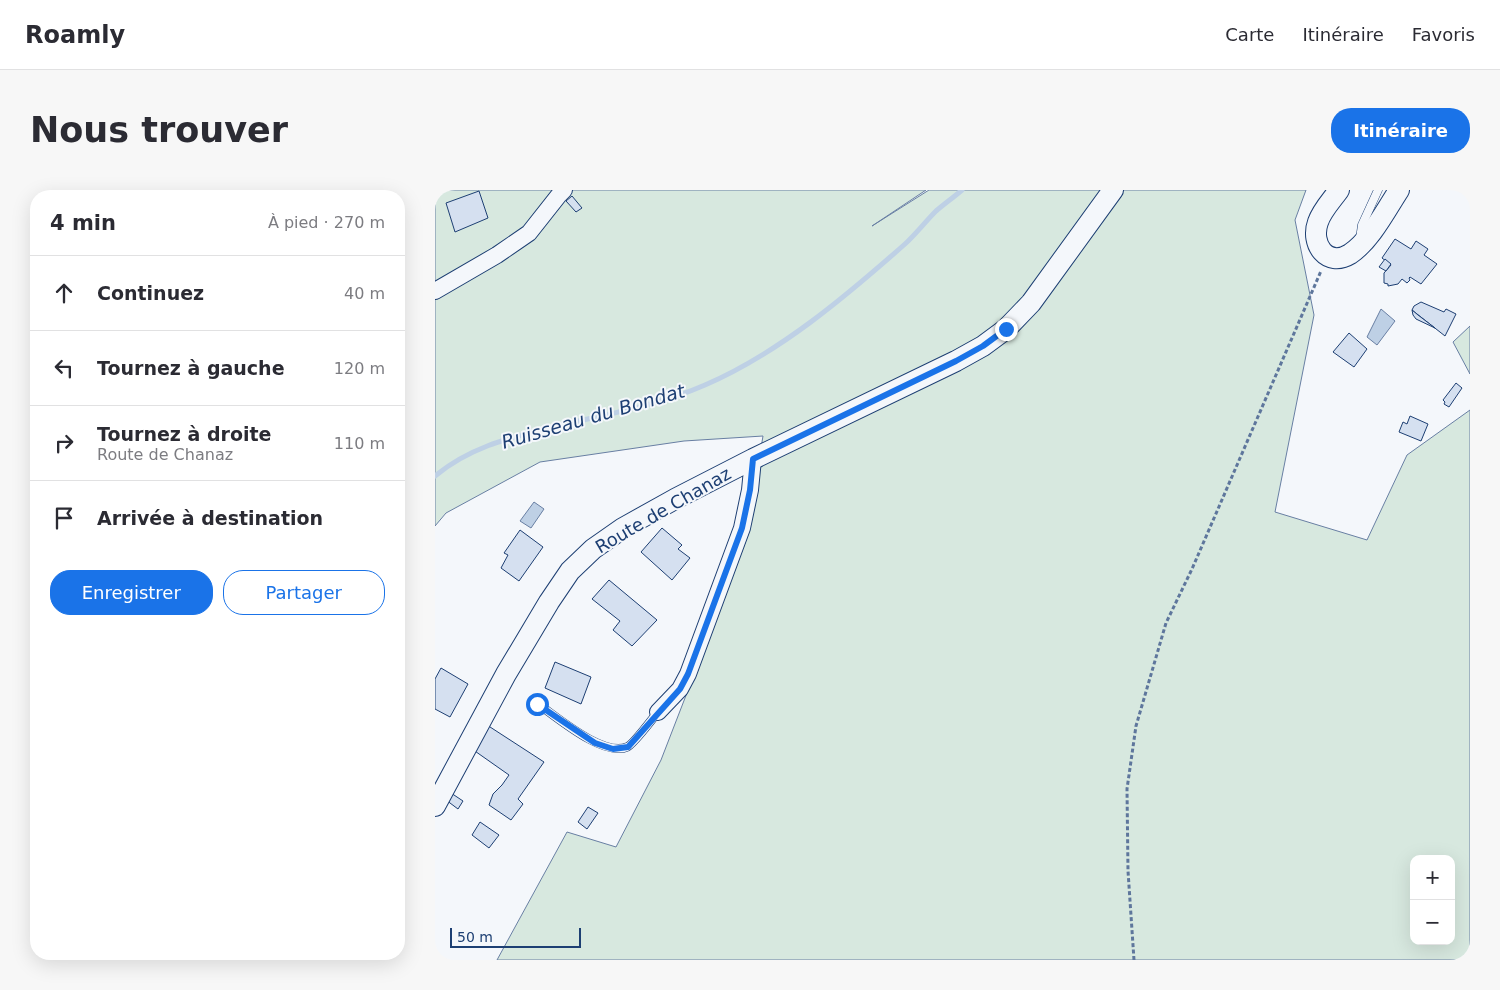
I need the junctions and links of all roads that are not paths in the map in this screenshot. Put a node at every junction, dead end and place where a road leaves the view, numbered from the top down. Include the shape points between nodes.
1 (564, 190) edge
2 (1113, 190) edge
3 (1339, 190) edge
4 (1378, 190) edge
5 (1399, 190) edge
6 (1359, 246) junction
7 (435, 291) edge
8 (753, 459) junction
9 (537, 704) dead end
10 (658, 712) joint
11 (435, 806) edge

1 - 7 street via 529,233
2 - 8 street, Route de Chanaz via 1031,302 1006,329 956,361
3 - 6 street via 1317,223 1315,238 1327,256 1337,259 1349,255
4 - 6 lane via 1362,225
5 - 6 street
8 - 10 street via 742,528 688,674 680,689
8 - 11 street, Route de Chanaz via 623,528 593,549 570,571 506,674
9 - 10 lane via 595,743 613,749 628,747

